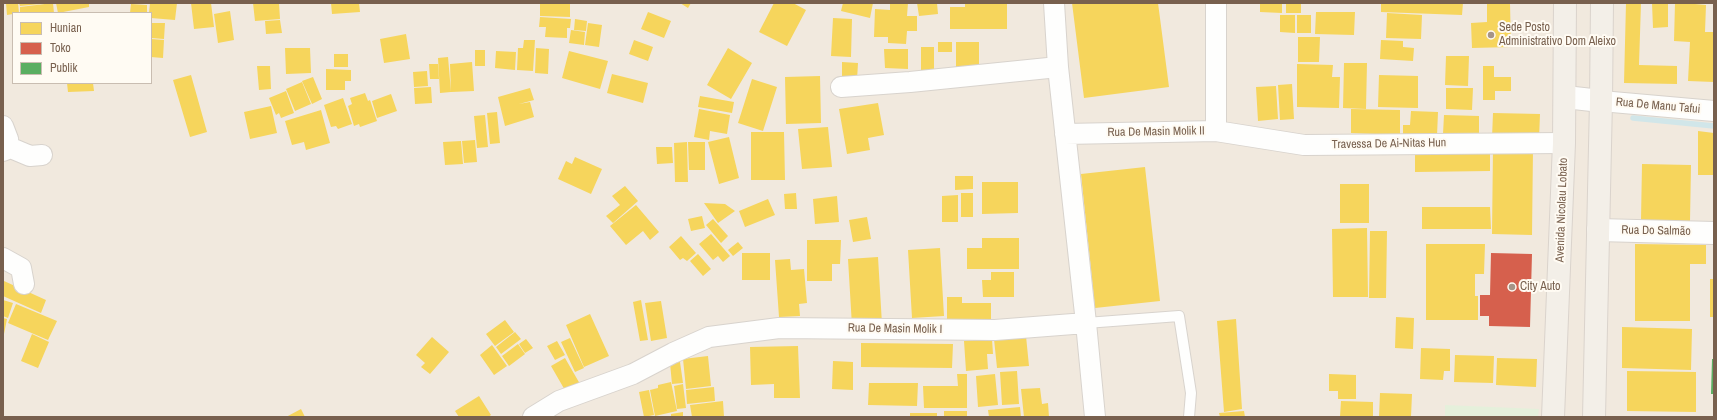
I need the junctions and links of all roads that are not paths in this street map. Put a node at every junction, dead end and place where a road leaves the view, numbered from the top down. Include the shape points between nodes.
1 (1054, 3) edge
2 (1216, 3) edge
3 (1565, 3) edge
4 (1602, 3) edge
5 (1058, 67) junction
6 (840, 87) dead end
7 (1565, 97) junction
8 (1602, 101) junction
9 (1714, 112) edge
10 (3, 126) edge
11 (1216, 131) junction
12 (1065, 134) junction
13 (3, 143) edge
14 (1564, 143) junction
15 (3, 152) edge
16 (42, 155) dead end
17 (1598, 230) junction
18 (1714, 233) edge
19 (3, 258) edge
20 (24, 284) dead end
21 (1086, 323) junction
22 (533, 417) edge
23 (1095, 417) edge
24 (1189, 417) edge
25 (1553, 417) edge
26 (1594, 417) edge

1 - 5 street
2 - 11 street, Rua De Masin Molik II
3 - 7 main road, Avenida Nicolau Lobato
4 - 8 main road
5 - 6 street
5 - 12 street
7 - 8 street
7 - 14 main road, Avenida Nicolau Lobato
8 - 9 street, Rua De Manu Tafui
8 - 17 main road
10 - 13 street via 8,139
11 - 12 street, Rua De Masin Molik II
11 - 14 street, Travessa De Ai-Nitas Hun via 1304,145
12 - 21 street
14 - 25 main road, Avenida Nicolau Lobato
15 - 16 street via 11,148 30,156
17 - 18 street, Rua Do Salmão
17 - 26 main road
19 - 20 street via 21,268
21 - 22 street, Rua De Masin Molik I via 995,330 779,328 709,337 633,374 559,401
21 - 23 street
21 - 24 lane via 1179,316 1191,393

